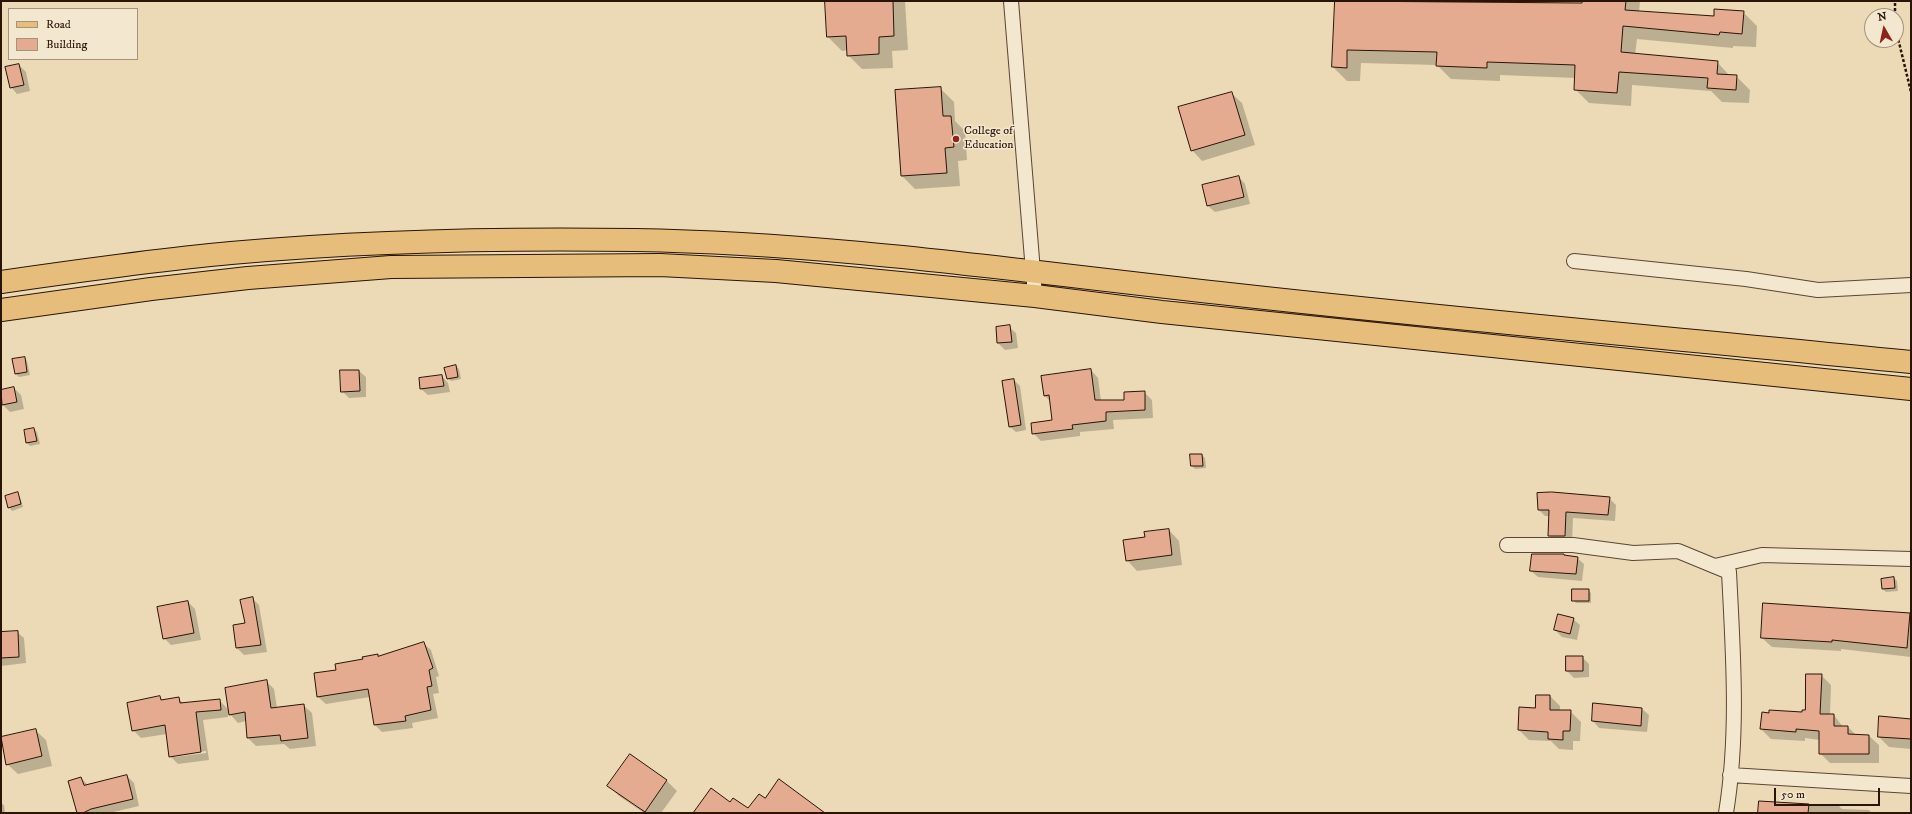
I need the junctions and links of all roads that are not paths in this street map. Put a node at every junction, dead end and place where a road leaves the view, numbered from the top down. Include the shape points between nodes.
1 (1011, 1) edge
2 (1574, 261) dead end
3 (1032, 270) junction
4 (1, 282) edge
5 (1911, 285) edge
6 (1035, 296) junction
7 (1, 310) edge
8 (1911, 362) edge
9 (1911, 389) edge
10 (1507, 545) dead end
11 (1911, 559) edge
12 (1715, 566) junction
13 (1730, 775) junction
14 (1911, 786) edge
15 (1726, 813) edge

1 - 3 street
2 - 5 street via 1746,279 1818,290
3 - 4 main road via 870,253 641,240 580,240 406,243 234,253
3 - 6 street
3 - 8 main road via 1226,294
6 - 7 main road via 776,271 660,265 391,267 240,279
6 - 9 main road via 1162,312
10 - 12 street via 1573,544 1633,553 1678,551
11 - 12 street via 1762,555
12 - 13 street via 1729,572 1735,696
13 - 14 street
13 - 15 street

